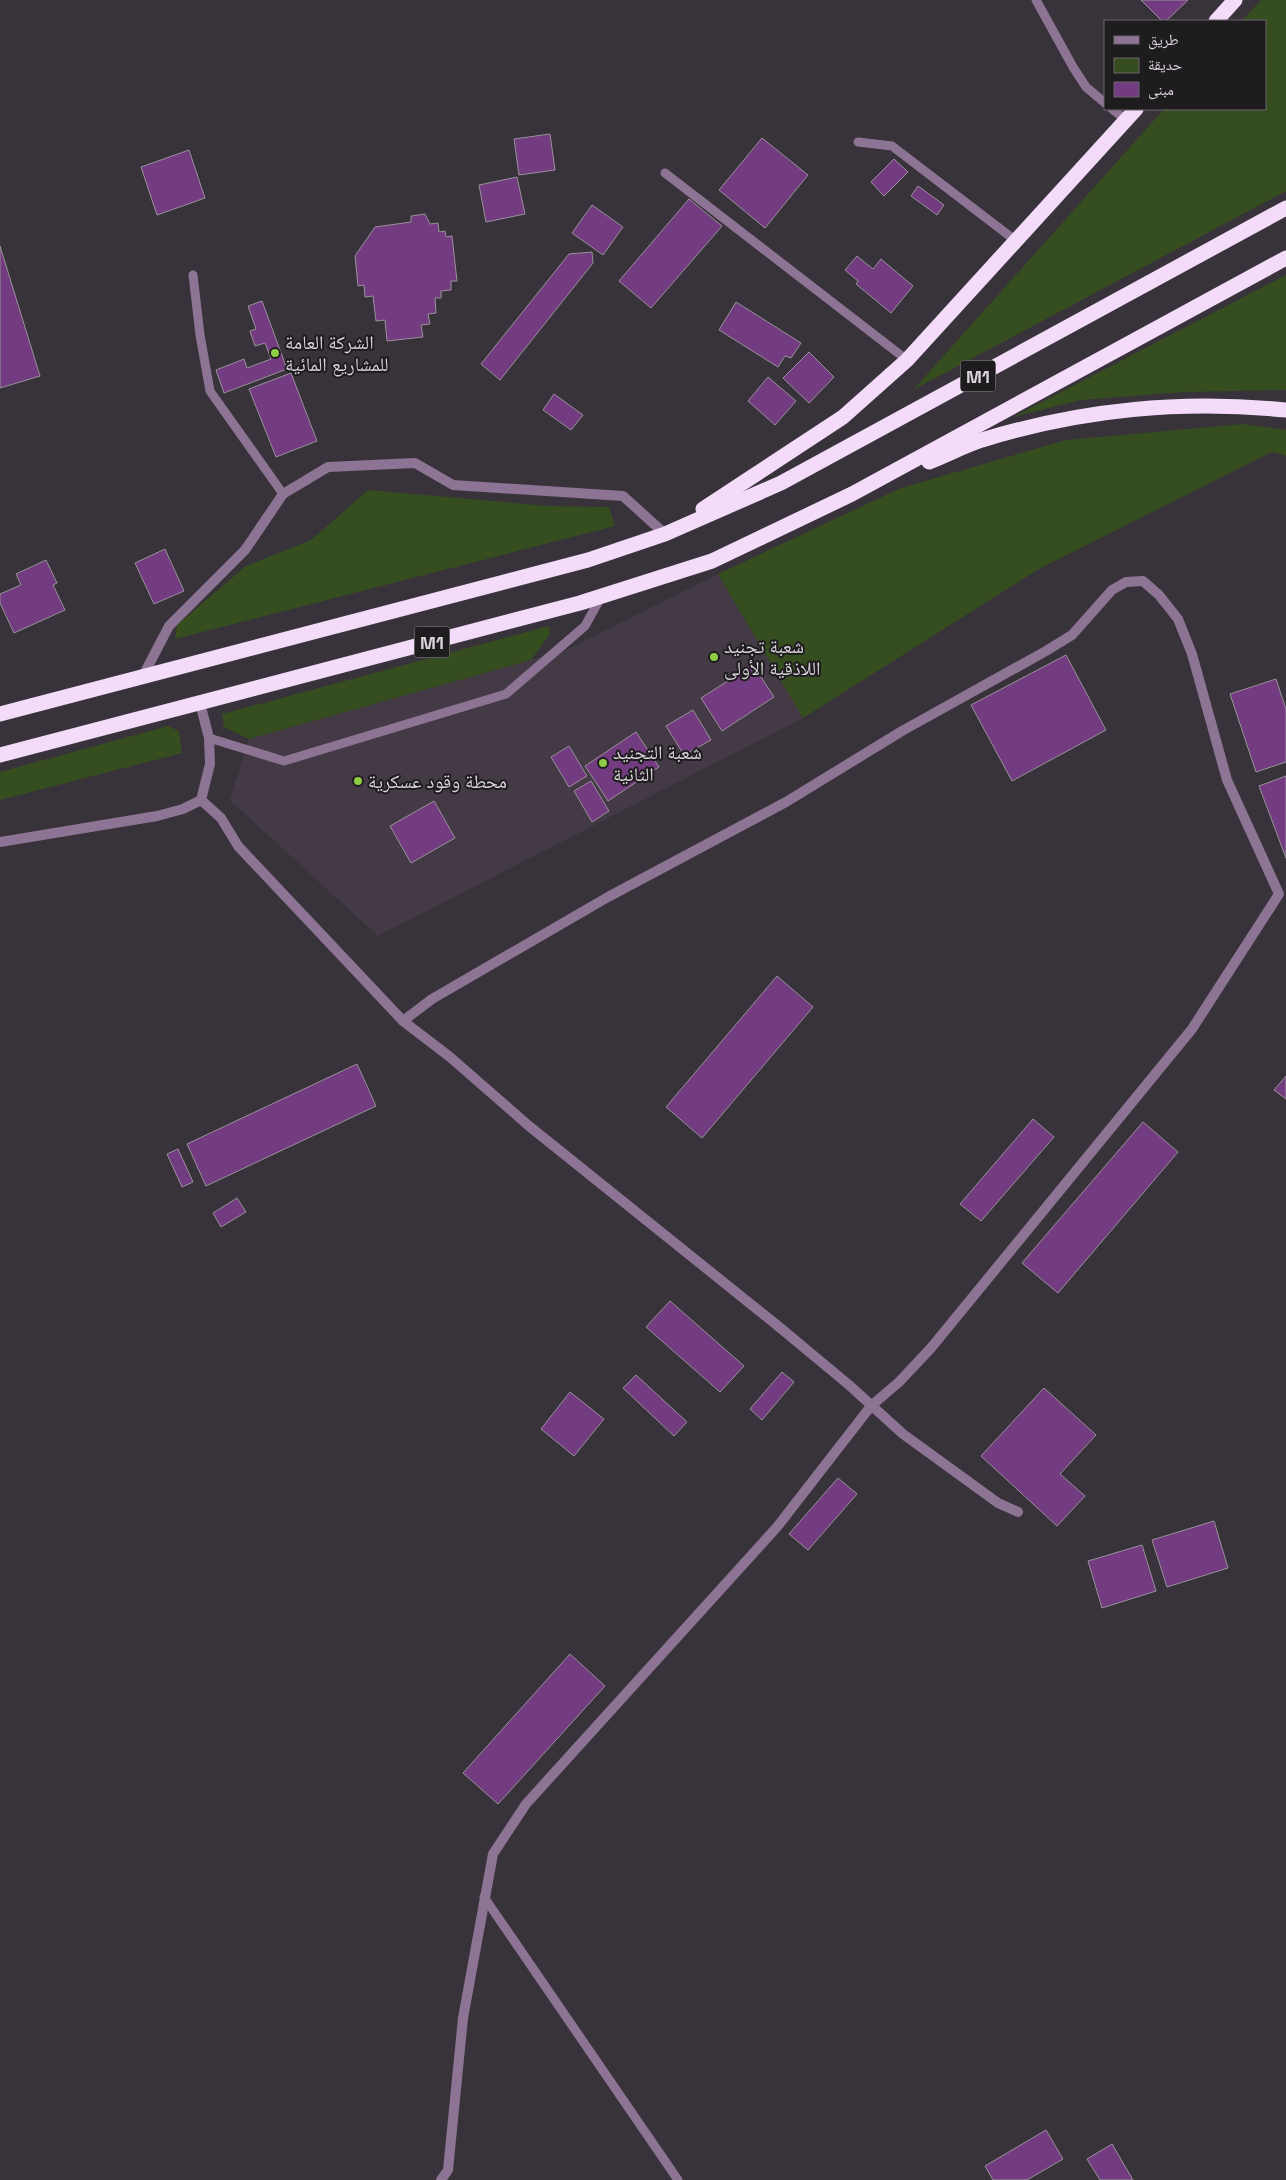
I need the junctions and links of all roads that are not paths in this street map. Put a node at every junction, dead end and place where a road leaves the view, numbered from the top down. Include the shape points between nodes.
1 (1036, 0) edge
2 (1235, 0) edge
3 (1217, 20) edge
4 (1104, 102) edge
5 (1113, 110) edge
6 (1135, 110) edge
7 (1126, 120) junction
8 (858, 142) dead end
9 (665, 173) dead end
10 (1286, 208) edge
11 (1016, 241) junction
12 (1286, 258) edge
13 (193, 275) dead end
14 (907, 360) junction
15 (1286, 410) edge
16 (283, 494) junction
17 (852, 494) junction
18 (665, 534) junction
19 (601, 596) junction
20 (143, 676) junction
21 (200, 703) junction
22 (0, 714) edge
23 (209, 738) junction
24 (0, 755) edge
25 (201, 800) junction
26 (0, 842) edge
27 (403, 1020) junction
28 (871, 1406) junction
29 (1018, 1512) dead end
30 (484, 1897) junction
31 (441, 2180) edge
32 (678, 2180) edge

1 - 4 lane via 1072,68 1086,87
2 - 3 highway
5 - 7 lane
6 - 7 highway
7 - 11 highway
8 - 11 lane via 892,146
9 - 14 lane
10 - 18 highway, M1 via 781,483
11 - 14 highway
12 - 17 highway, M1
13 - 16 lane via 210,391
14 - 18 highway via 843,417
15 - 17 highway via 1230,405 1165,405 1064,420 981,441
16 - 18 street via 328,467 415,463 453,485 623,496
16 - 20 street via 245,550 169,626
17 - 19 highway, M1 via 712,561
18 - 20 highway, M1 via 588,560
19 - 21 highway, M1
19 - 23 lane via 585,626 506,694 284,761
20 - 22 highway, M1
21 - 23 street
21 - 24 highway, M1
23 - 25 street via 210,764
25 - 26 street via 157,816
25 - 27 street via 220,818 238,846
27 - 28 street via 778,1326
27 - 28 street via 432,999 608,897 786,802 902,731 1046,651 1072,635 1112,590 1126,582 1143,581 1178,619 1192,654 1227,780 1279,894 1192,1029 931,1348
28 - 29 street via 903,1434 998,1503
28 - 30 street via 777,1527 526,1804 493,1854
30 - 31 street via 463,2018 448,2170
30 - 32 lane

